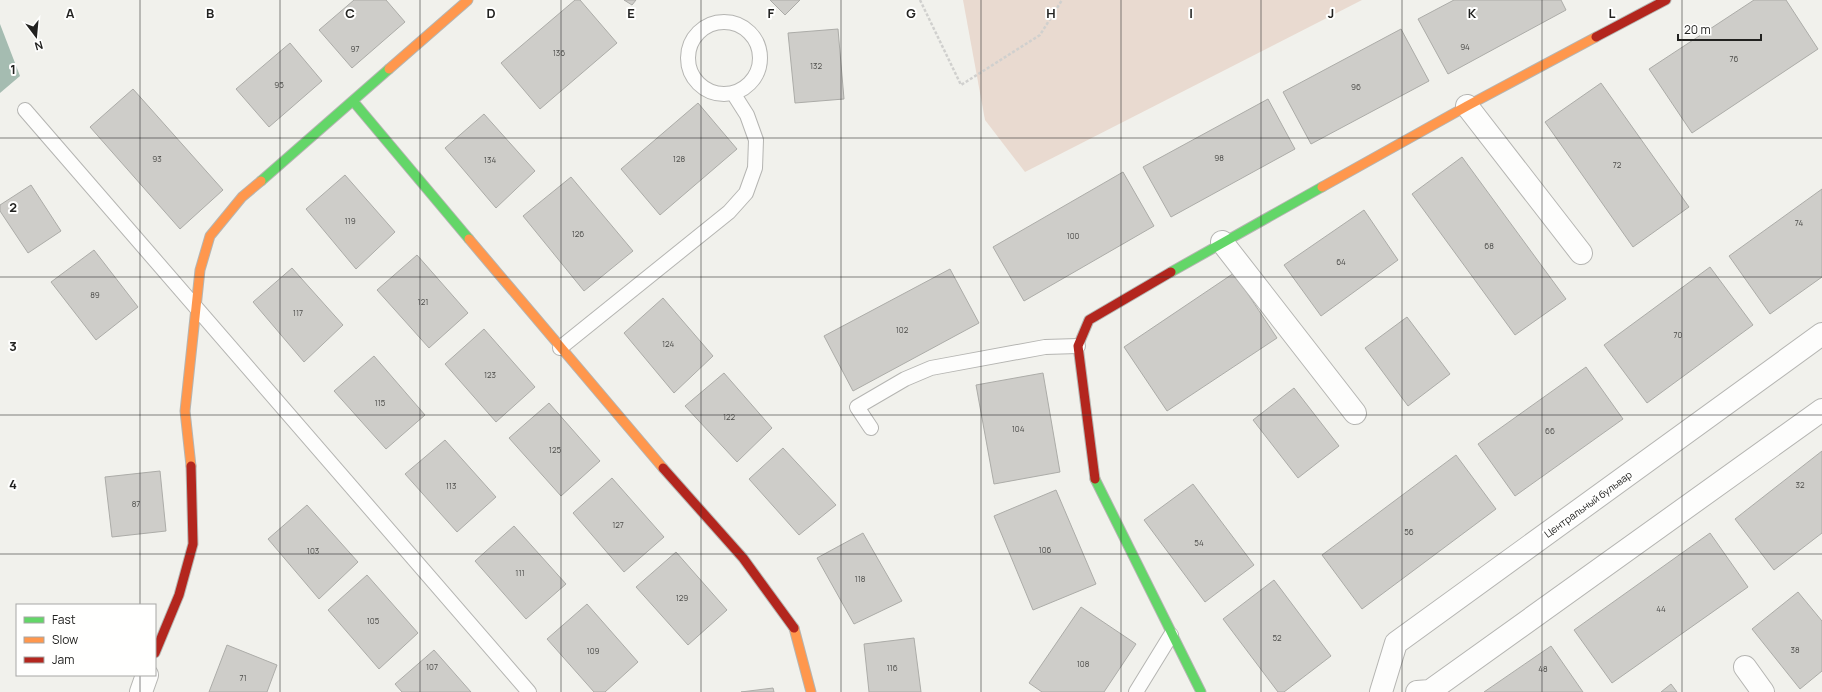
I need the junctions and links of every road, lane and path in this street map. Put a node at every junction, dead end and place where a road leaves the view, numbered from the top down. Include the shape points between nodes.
1 (468, 0) edge
2 (920, 0) edge
3 (1062, 0) edge
4 (1666, 0) edge
5 (733, 93) junction
6 (353, 101) junction
7 (1467, 106) junction
8 (25, 110) dead end
9 (1222, 242) junction
10 (1581, 253) dead end
11 (195, 308) junction
12 (1822, 334) edge
13 (1078, 346) junction
14 (560, 348) junction
15 (1822, 410) edge
16 (1355, 413) dead end
17 (871, 428) dead end
18 (1171, 635) junction
19 (156, 651) edge
20 (1745, 667) dead end
21 (147, 676) edge
22 (141, 692) edge
23 (529, 692) edge
24 (811, 692) edge
25 (1136, 692) edge
26 (1201, 692) edge
27 (1381, 692) edge
28 (1417, 692) edge
29 (1763, 692) edge

1 - 6 street
2 - 3 path via 961,84 1040,35
4 - 7 street
5 - 5 lane via 746,87 756,76 760,63 759,48 753,36 743,26 729,21 715,22 702,28 692,39 688,52 689,67 695,79 706,89 719,94
5 - 14 lane via 747,115 756,140 755,168 746,193 729,212
6 - 11 street via 242,197 210,236 200,270
6 - 14 street
7 - 9 street
7 - 10 street
8 - 11 lane
9 - 13 street via 1089,320
9 - 16 street
11 - 19 street via 185,411 192,477 193,544 179,596
11 - 23 lane
12 - 27 street, Центральный бульвар via 1396,643
13 - 17 lane via 1045,347 944,365 918,373 857,407
13 - 18 street via 1095,483
14 - 24 street via 748,564 792,625
15 - 28 street via 1430,691
18 - 25 lane
18 - 26 street
20 - 29 street
21 - 22 street

